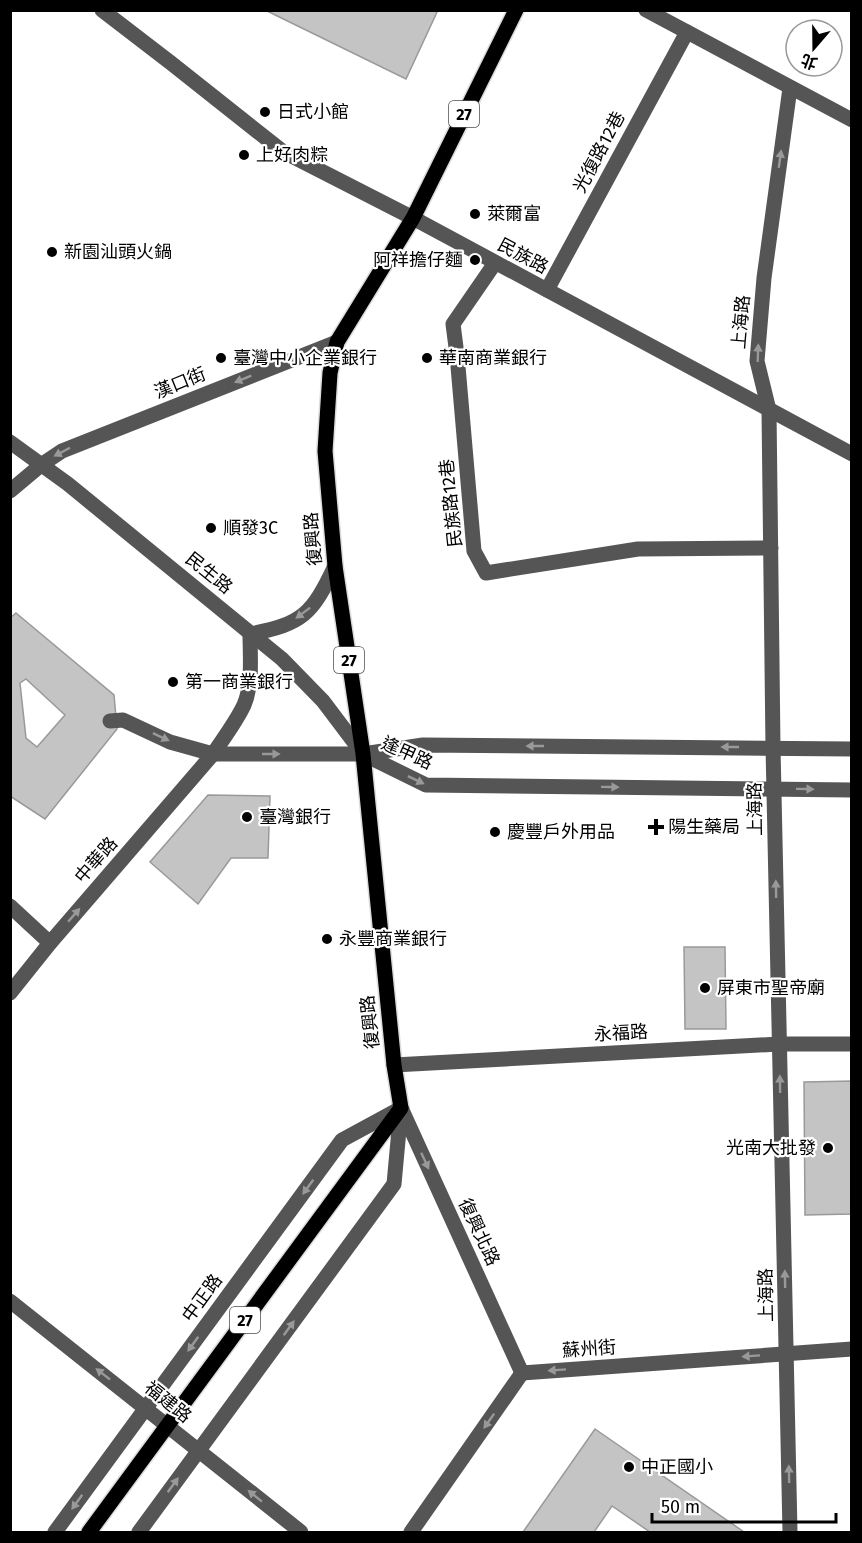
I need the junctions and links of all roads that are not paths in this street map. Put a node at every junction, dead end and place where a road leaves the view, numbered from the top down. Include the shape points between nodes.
1 (102, 10) edge
2 (516, 10) edge
3 (646, 10) edge
4 (687, 32) junction
5 (790, 88) junction
6 (852, 120) edge
7 (413, 218) junction
8 (495, 263) junction
9 (547, 290) junction
10 (337, 342) junction
11 (769, 410) junction
12 (10, 442) edge
13 (852, 454) edge
14 (41, 465) junction
15 (10, 491) edge
16 (771, 548) junction
17 (335, 566) junction
18 (250, 634) junction
19 (110, 720) dead end
20 (773, 747) junction
21 (852, 748) edge
22 (213, 754) junction
23 (363, 754) junction
24 (774, 789) junction
25 (852, 790) edge
26 (10, 906) edge
27 (50, 943) junction
28 (10, 993) edge
29 (779, 1044) junction
30 (852, 1044) edge
31 (394, 1065) junction
32 (401, 1108) junction
33 (10, 1301) edge
34 (852, 1349) edge
35 (786, 1354) junction
36 (522, 1373) junction
37 (146, 1408) junction
38 (167, 1426) junction
39 (199, 1451) junction
40 (55, 1533) edge
41 (89, 1533) edge
42 (139, 1533) edge
43 (301, 1533) edge
44 (411, 1533) edge
45 (790, 1533) edge

1 - 7 street, 民族路 via 282,151
2 - 7 main road, 復興路 / 27
3 - 4 street
4 - 5 street
4 - 9 street, 光復路12巷
5 - 6 street
11 -> 5 street, 上海路 via 757,361 764,278
7 - 8 street, 民族路
7 - 10 main road, 復興路 / 27
8 - 9 street, 民族路
8 - 16 street, 民族路12巷 via 453,324 474,551 486,573 638,549
9 - 11 street, 民族路
10 -> 14 street, 漢口街 via 62,450
10 - 17 main road, 復興路 / 27 via 330,373 325,451
11 - 13 street, 民族路
11 - 16 street, 上海路
12 - 14 street, 民生路
14 - 15 street, 漢口街
14 - 18 street, 民生路
16 - 20 street, 上海路
17 -> 18 street via 319,599 304,615 279,628
17 - 23 main road, 復興路 / 27
18 - 22 street, 中華路 via 250,670 244,704
18 - 23 street, 民生路 via 282,659 323,701
19 -> 22 street via 123,720 170,742
20 - 21 street, 逢甲路
20 -> 23 street, 逢甲路 via 423,745
20 - 24 street, 上海路
22 -> 23 street
27 -> 22 street, 中華路
23 -> 24 street, 逢甲路 via 426,785
23 - 31 main road, 復興路 / 27
24 -> 25 street, 逢甲路
29 -> 24 street, 上海路
26 - 27 street
27 - 28 street, 中華路
29 - 30 street, 永福路
29 - 31 street, 永福路
35 -> 29 street, 上海路
31 - 32 main road, 復興路 / 27
32 -> 36 street, 復興北路
32 -> 37 street, 中正路 via 342,1140
32 - 38 main road, 27
39 -> 32 street via 394,1184
37 -> 33 street, 福建路
34 - 35 street, 蘇州街
35 -> 36 street, 蘇州街
45 -> 35 street, 上海路
36 -> 44 street
37 - 38 street, 福建路
37 -> 40 street, 中正路
38 - 39 street, 福建路
38 - 41 main road, 27
42 -> 39 street
43 -> 39 street, 福建路

